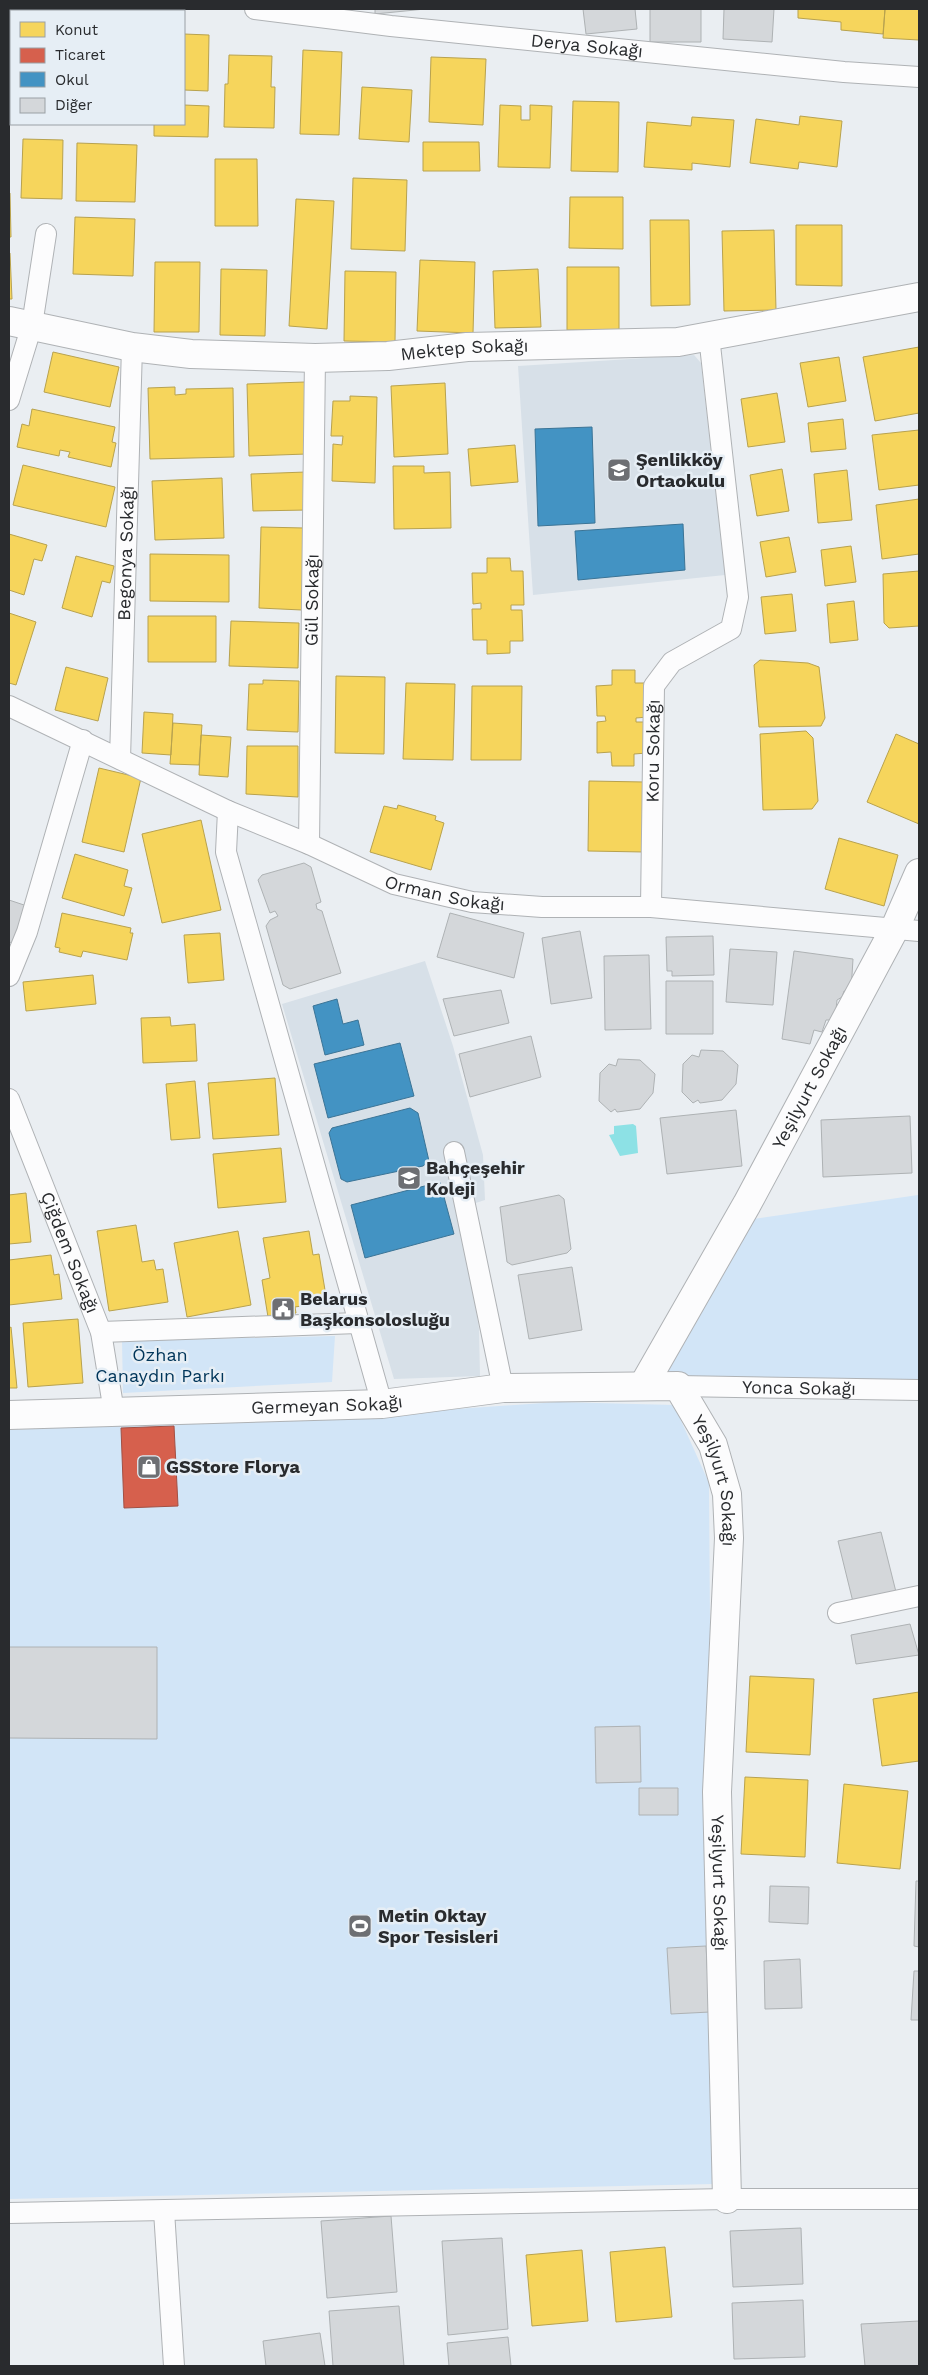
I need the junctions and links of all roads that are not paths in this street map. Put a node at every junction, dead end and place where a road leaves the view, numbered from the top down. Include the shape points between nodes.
1 (255, 9) edge
2 (919, 77) edge
3 (46, 234) dead end
4 (919, 297) edge
5 (20, 323) edge
6 (709, 336) junction
7 (132, 347) junction
8 (315, 358) junction
9 (9, 400) edge
10 (9, 706) edge
11 (83, 740) junction
12 (120, 759) junction
13 (228, 811) junction
14 (309, 844) junction
15 (919, 873) edge
16 (652, 907) junction
17 (907, 929) edge
18 (9, 976) edge
19 (9, 1099) edge
20 (454, 1152) dead end
21 (358, 1323) junction
22 (101, 1332) junction
23 (643, 1386) junction
24 (678, 1386) junction
25 (503, 1388) junction
26 (919, 1390) edge
27 (382, 1404) junction
28 (114, 1412) junction
29 (9, 1415) edge
30 (919, 1596) edge
31 (838, 1613) dead end
32 (727, 2199) junction
33 (919, 2199) edge
34 (164, 2210) junction
35 (9, 2212) edge
36 (174, 2366) edge

1 - 2 street, Derya Sokağı via 391,26
3 - 5 street
4 - 6 main road, Mektep Sokağı
5 - 7 main road, Mektep Sokağı
5 - 9 street
6 - 8 main road, Mektep Sokağı via 678,342 467,347 388,356
6 - 16 street, Koru Sokağı via 738,596 731,629 672,662 654,686
7 - 8 main road, Mektep Sokağı via 191,354
7 - 12 street, Begonya Sokağı
8 - 14 street, Gül Sokağı
10 - 11 street, Orman Sokağı
11 - 12 street, Orman Sokağı
11 - 18 street via 28,932
12 - 13 street, Orman Sokağı
13 - 14 street, Orman Sokağı
13 - 21 street via 226,852
14 - 16 street, Orman Sokağı via 394,884 472,902 542,907
15 - 17 main road, Yeşilyurt Sokağı
16 - 17 street, Orman Sokağı
17 - 23 main road, Yeşilyurt Sokağı
19 - 22 street, Çiğdem Sokağı
20 - 25 street
21 - 22 street
21 - 27 street
22 - 28 street, Çiğdem Sokağı
23 - 24 main road
23 - 25 main road, Germeyan Sokağı
24 - 26 street, Yonca Sokağı
24 - 32 main road, Yeşilyurt Sokağı via 713,1445 727,1494 729,1538 717,1792
25 - 27 main road, Germeyan Sokağı
27 - 28 main road, Germeyan Sokağı
28 - 29 main road, Germeyan Sokağı
30 - 31 street
32 - 33 street
32 - 34 street
34 - 35 street
34 - 36 street

